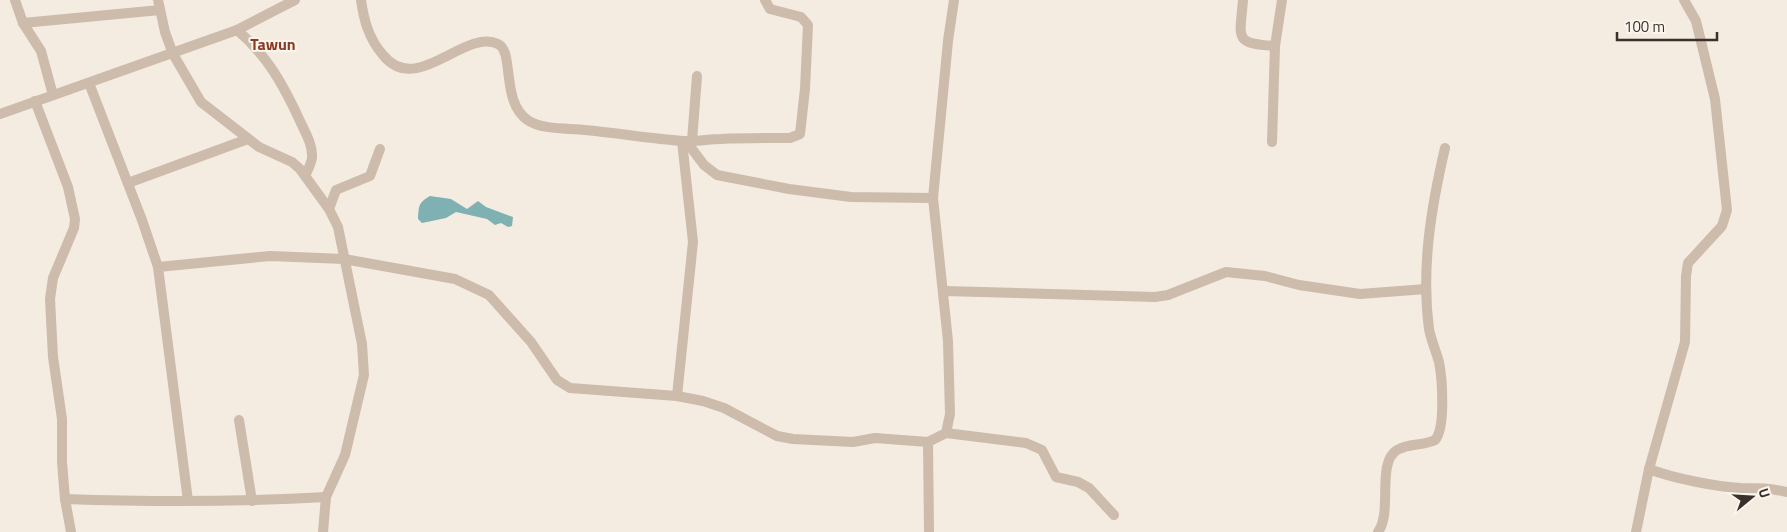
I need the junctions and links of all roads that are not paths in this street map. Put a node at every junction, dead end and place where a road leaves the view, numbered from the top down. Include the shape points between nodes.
1 (15, 0) edge
2 (295, 0) edge
3 (361, 0) edge
4 (765, 0) edge
5 (954, 0) edge
6 (1243, 0) edge
7 (1282, 0) edge
8 (1684, 0) edge
9 (280, 4) edge
10 (159, 5) edge
11 (23, 23) junction
12 (237, 30) junction
13 (1276, 46) junction
14 (173, 54) junction
15 (697, 76) dead end
16 (89, 83) junction
17 (53, 95) junction
18 (35, 101) junction
19 (0, 114) edge
20 (248, 139) junction
21 (687, 141) junction
22 (1272, 142) dead end
23 (1445, 148) dead end
24 (380, 149) dead end
25 (305, 176) junction
26 (128, 184) junction
27 (933, 198) junction
28 (330, 209) junction
29 (344, 259) junction
30 (158, 268) junction
31 (1426, 290) junction
32 (944, 291) junction
33 (677, 396) junction
34 (239, 420) dead end
35 (946, 433) junction
36 (928, 442) junction
37 (1649, 469) junction
38 (1787, 492) edge
39 (326, 497) junction
40 (64, 499) junction
41 (188, 501) junction
42 (252, 501) junction
43 (1114, 515) dead end
44 (71, 532) edge
45 (323, 532) edge
46 (929, 532) edge
47 (1378, 532) edge
48 (1636, 532) edge

1 - 11 street
2 - 9 street
3 - 21 street via 370,37 385,58 398,69 419,67 479,43 496,43 506,56 512,99 529,121
4 - 21 street via 770,9 801,17 808,25 800,134 790,138
5 - 27 street
6 - 13 street via 1241,31 1244,41
7 - 13 street
8 - 37 street via 1696,22 1715,99 1727,210 1722,226 1688,263 1685,342
9 - 12 street
10 - 11 street
10 - 14 street
11 - 17 street via 41,51
12 - 14 street
12 - 25 street via 264,56 299,118 311,148 312,158
13 - 22 street
14 - 16 street
14 - 20 street via 201,102
15 - 21 street
16 - 17 street
16 - 26 street
17 - 18 street
18 - 19 street
18 - 40 street via 68,187 75,219 53,278 50,299 53,357 62,419
20 - 25 street via 292,162
20 - 26 street
21 - 27 street via 704,165 717,174 789,189 851,197
21 - 33 street via 693,242
23 - 31 street via 1430,225
24 - 28 street via 370,176 336,190
25 - 28 street
26 - 30 street
27 - 32 street
28 - 29 street via 341,237
29 - 30 street via 270,256
29 - 33 street via 432,273 473,286 505,312 563,386
29 - 39 street via 362,344 364,374 344,455
30 - 41 street
31 - 32 street via 1360,294 1226,272 1156,297
31 - 47 street via 1430,330 1442,382 1439,434 1432,442 1410,444 1392,455 1386,481 1384,519
32 - 35 street via 950,389 950,424
33 - 36 street via 724,408 784,438 818,442 875,438
34 - 42 street
35 - 36 street
35 - 43 street via 1026,443 1042,450 1056,477 1089,488
36 - 46 street
37 - 38 street via 1667,476
37 - 48 street
39 - 42 street
39 - 45 street
40 - 41 street
40 - 44 street
41 - 42 street

